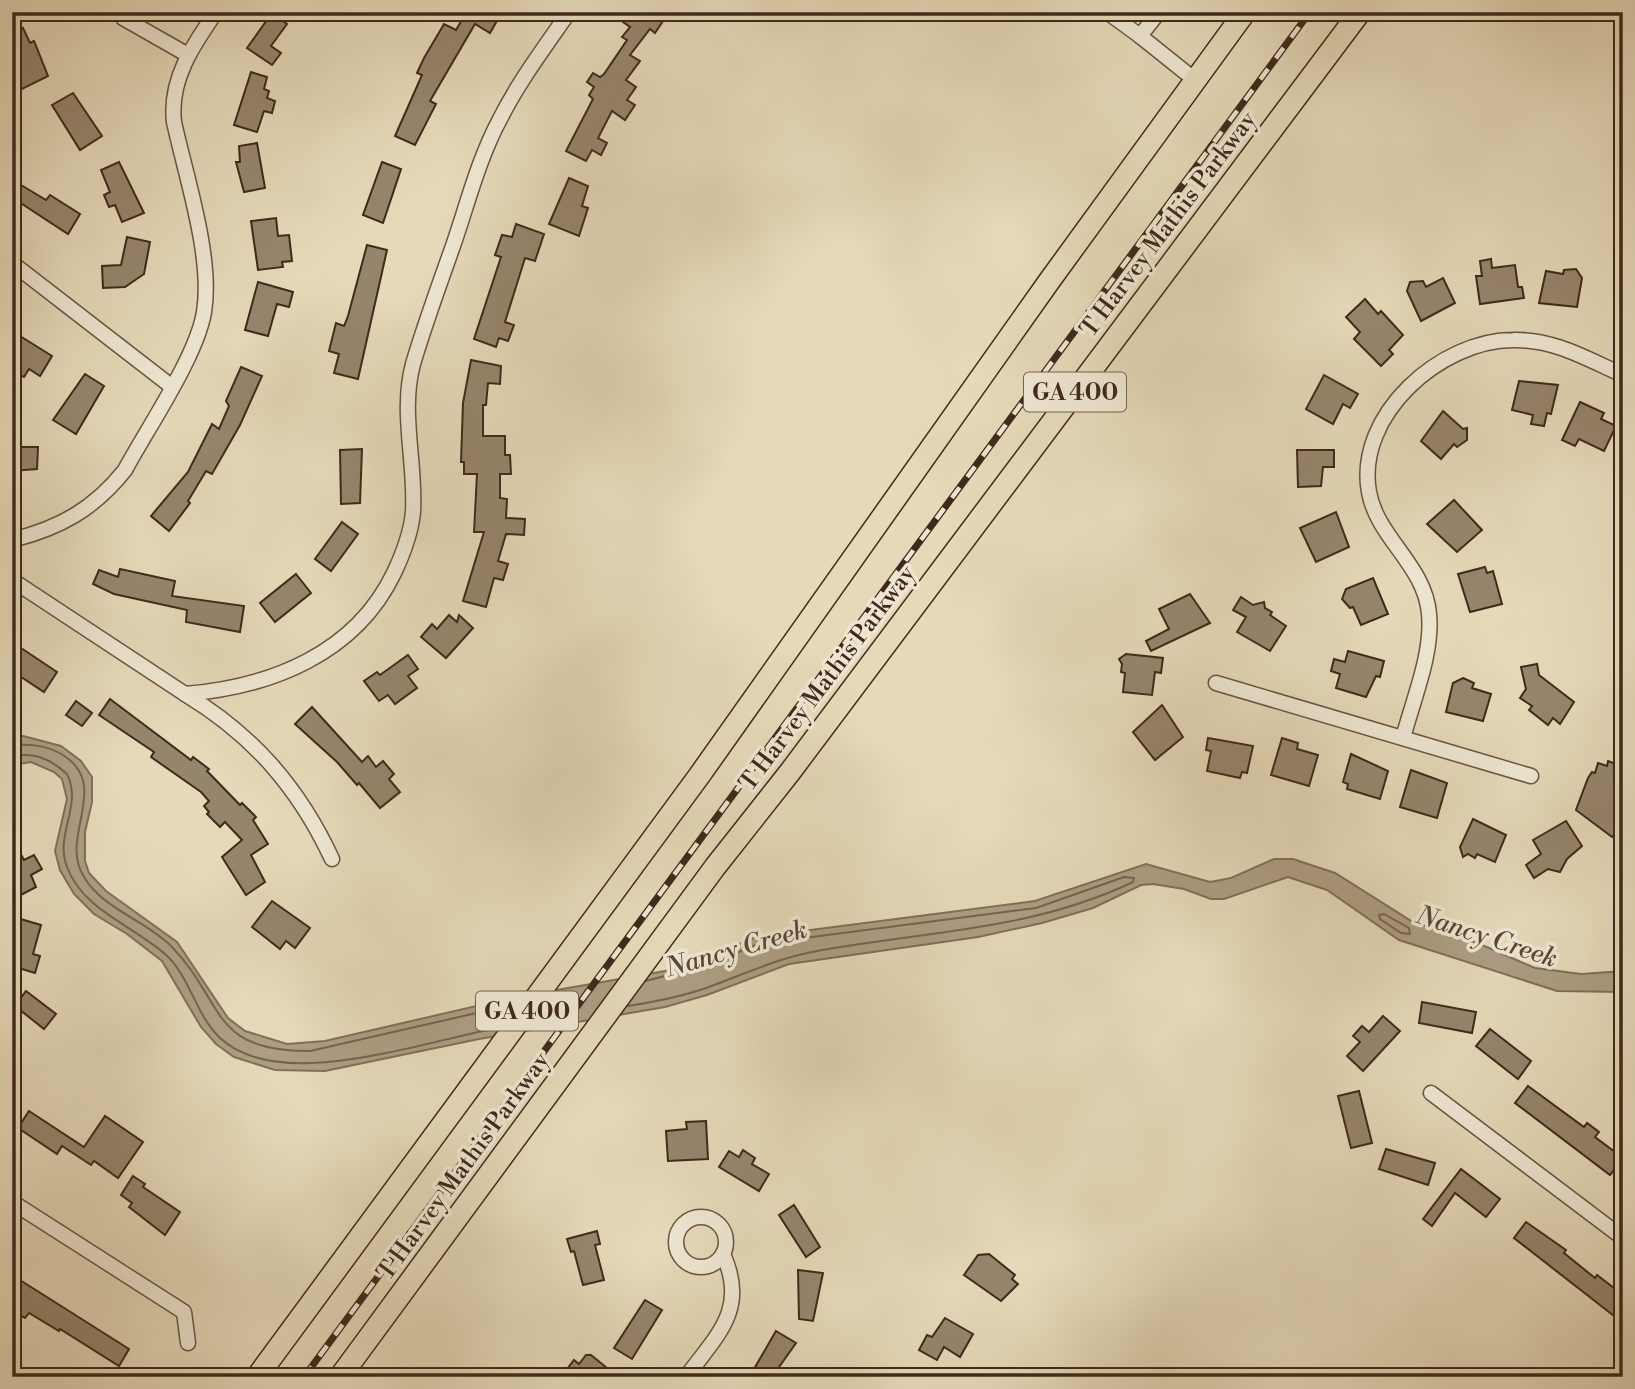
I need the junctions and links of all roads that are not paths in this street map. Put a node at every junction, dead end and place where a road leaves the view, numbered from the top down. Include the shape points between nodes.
1 (216, 12) edge
2 (569, 12) edge
3 (1107, 12) edge
4 (1158, 12) edge
5 (1245, 12) edge
6 (1360, 12) edge
7 (123, 18) dead end
8 (1140, 36) junction
9 (188, 54) junction
10 (1195, 80) junction
11 (12, 263) edge
12 (1623, 376) edge
13 (171, 386) junction
14 (12, 541) edge
15 (12, 579) edge
16 (1216, 683) dead end
17 (185, 694) junction
18 (1403, 738) junction
19 (1531, 776) dead end
20 (332, 859) dead end
21 (1431, 1093) dead end
22 (12, 1202) edge
23 (1623, 1238) edge
24 (723, 1254) dead end
25 (188, 1343) dead end
26 (257, 1377) edge
27 (340, 1377) edge
28 (686, 1377) edge

1 - 9 street
2 - 17 street via 518,86 488,144 413,366 408,412 413,516 404,554 386,590 348,635 307,662 248,685
3 - 8 street
4 - 8 street
5 - 10 highway, T Harvey Mathis Parkway / GA 400
6 - 27 highway, T Harvey Mathis Parkway / GA 400 via 715,867
7 - 9 street
8 - 10 street
9 - 13 street via 179,74 173,115 204,263 206,293 198,336
10 - 26 highway, T Harvey Mathis Parkway / GA 400 via 622,882
11 - 13 street
12 - 18 street via 1561,346 1529,340 1488,343 1445,360 1388,414 1371,451 1368,491 1383,527 1419,581 1430,615
13 - 14 street via 110,489 74,519
15 - 17 street
16 - 18 street
17 - 20 street via 232,725 273,764 307,809
18 - 19 street
21 - 23 street
22 - 25 street via 184,1312
24 - 28 street via 732,1274 734,1297 729,1317

